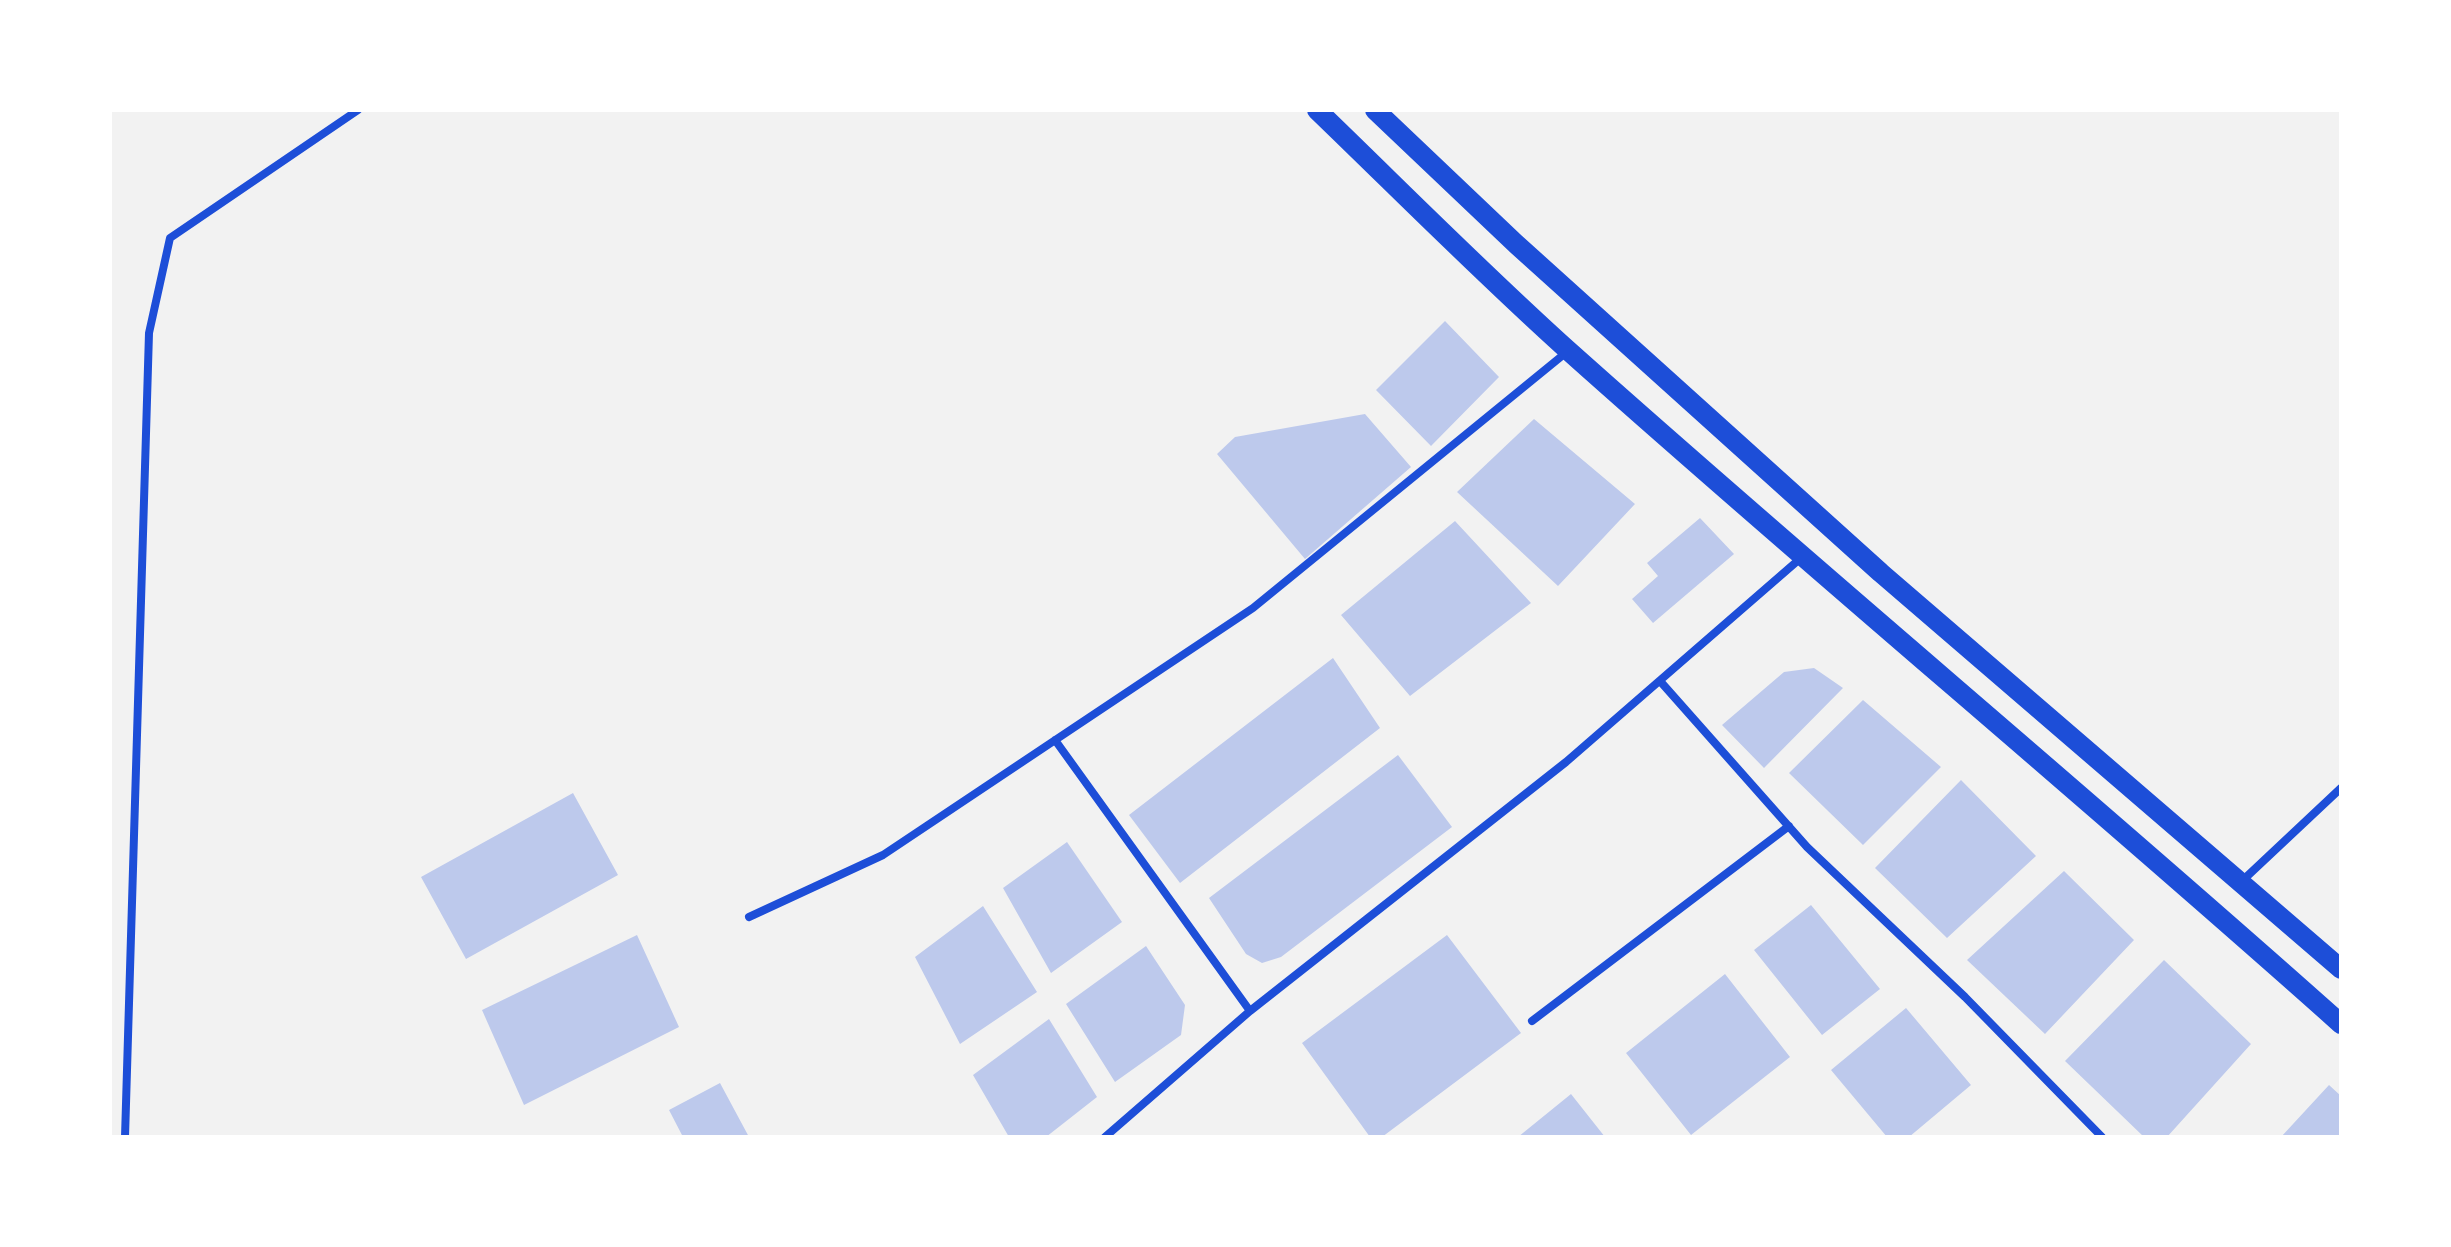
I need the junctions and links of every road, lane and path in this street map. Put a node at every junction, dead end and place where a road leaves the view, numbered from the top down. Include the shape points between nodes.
1 (358, 110) edge
2 (1317, 110) edge
3 (1375, 110) edge
4 (1568, 350) junction
5 (1803, 556) junction
6 (1660, 681) junction
7 (1055, 740) junction
8 (2341, 788) edge
9 (1789, 826) junction
10 (2242, 882) junction
11 (749, 917) dead end
12 (2341, 969) edge
13 (1250, 1011) junction
14 (1532, 1021) dead end
15 (2341, 1024) edge
16 (125, 1137) edge
17 (1105, 1137) edge
18 (2102, 1137) edge

1 - 16 street via 170,238 167,251 149,333
2 - 4 main road
3 - 10 main road via 1869,562
4 - 5 main road
4 - 7 street via 1253,608
5 - 6 street
5 - 15 main road
6 - 9 street
6 - 13 street via 1566,762
7 - 11 street via 883,855
7 - 13 street
8 - 10 street
9 - 14 street
9 - 18 street
10 - 12 main road
13 - 17 street

